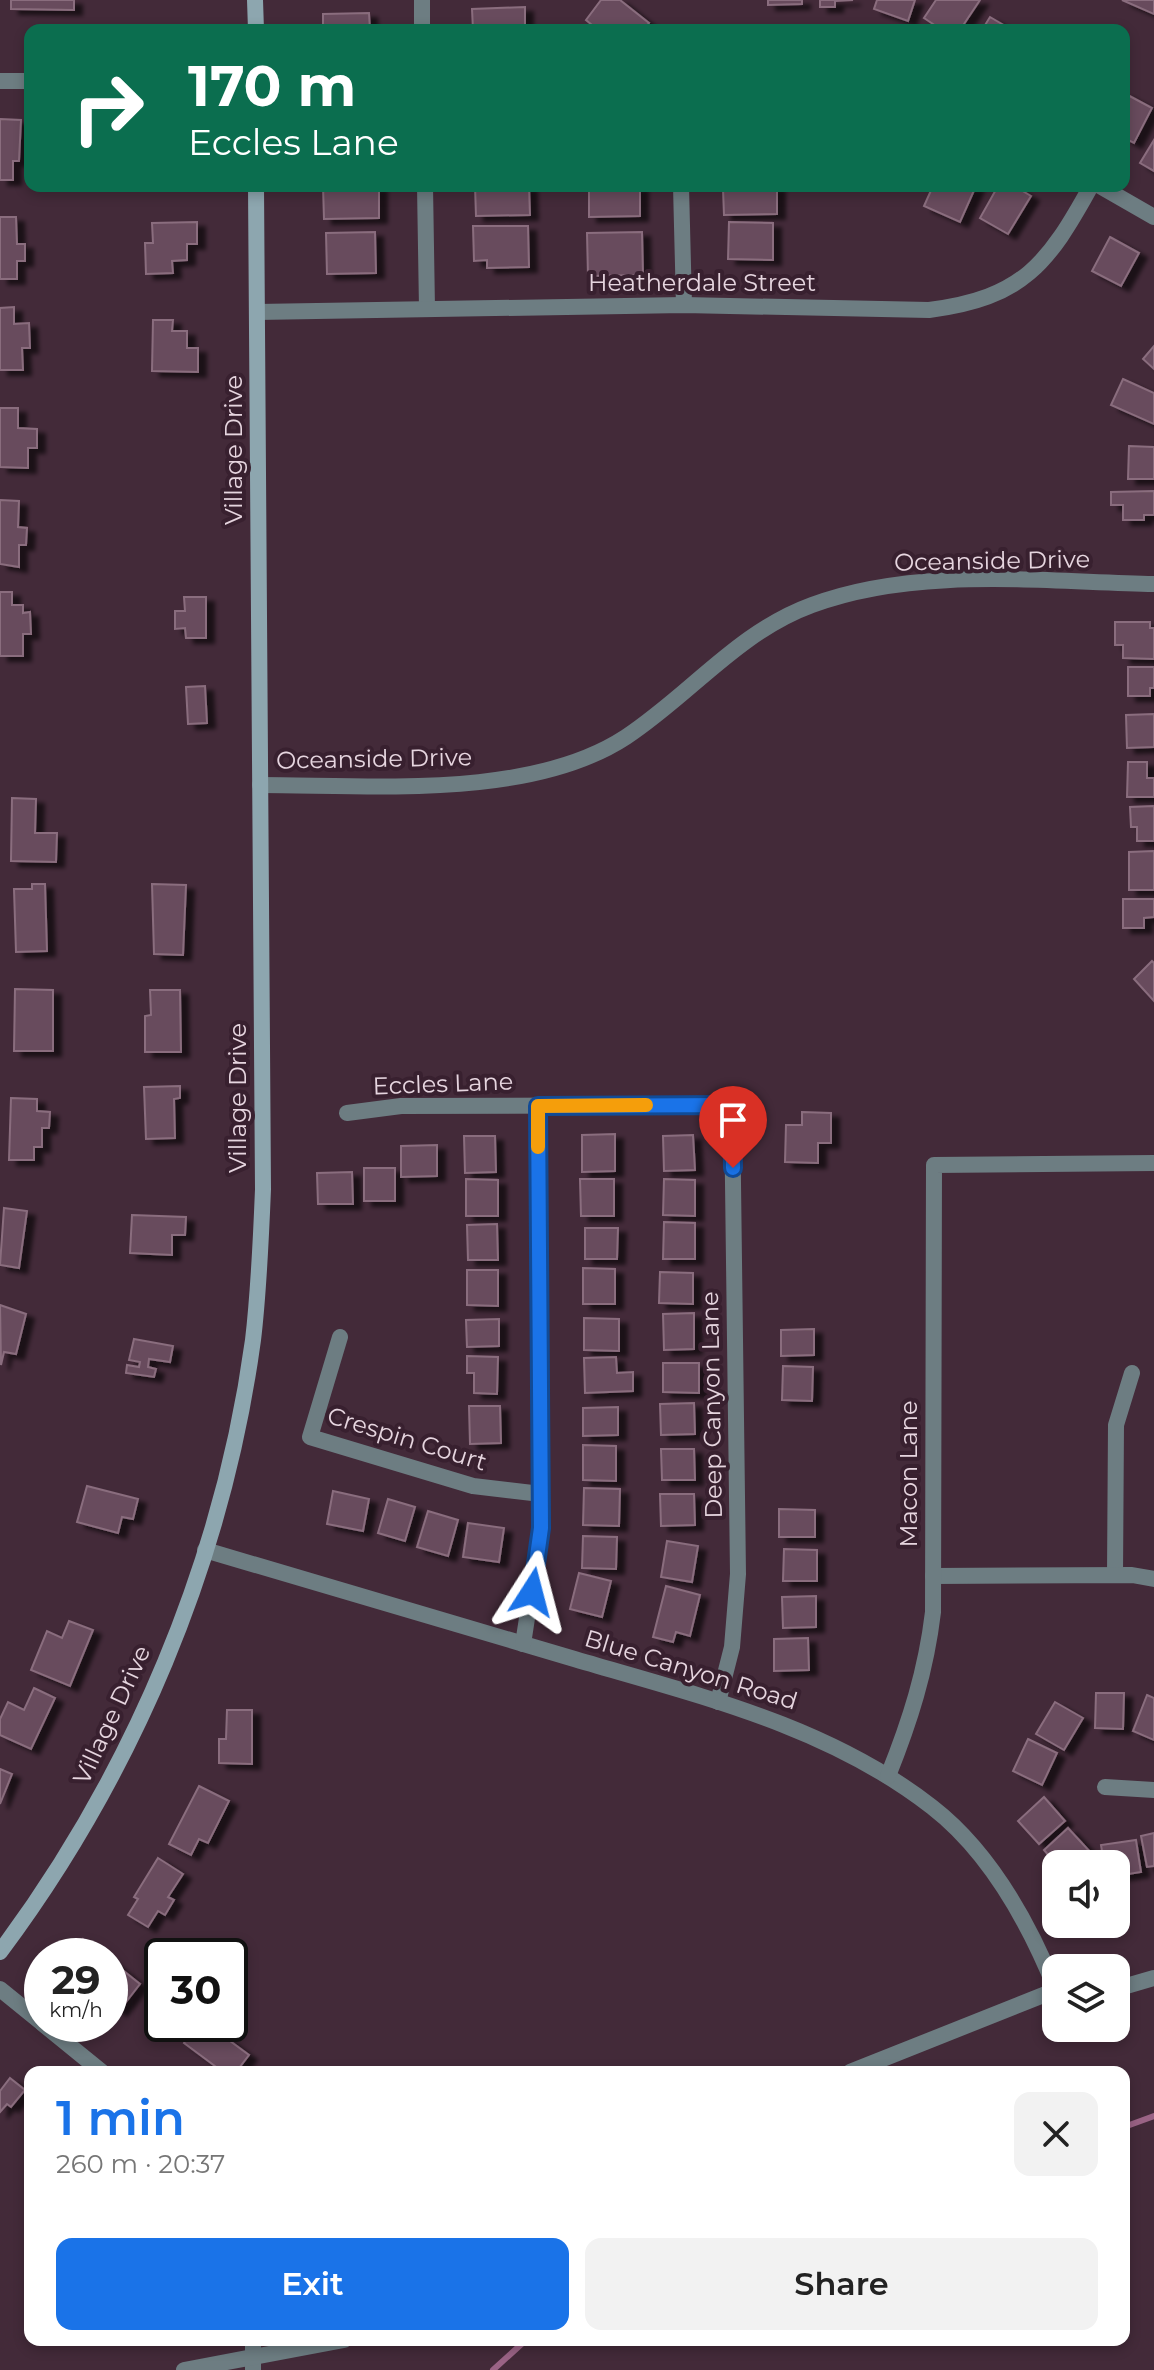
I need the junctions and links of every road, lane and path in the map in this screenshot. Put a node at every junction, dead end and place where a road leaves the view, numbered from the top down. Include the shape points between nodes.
1 (255, 0) edge
2 (422, 0) edge
3 (256, 24) edge
4 (422, 24) edge
5 (0, 81) edge
6 (24, 81) edge
7 (256, 192) edge
8 (425, 192) edge
9 (681, 192) edge
10 (1088, 192) edge
11 (1110, 192) edge
12 (1154, 217) edge
13 (684, 305) junction
14 (427, 309) junction
15 (257, 312) junction
16 (1154, 584) edge
17 (260, 785) junction
18 (732, 1105) joint
19 (538, 1106) junction
20 (347, 1113) dead end
21 (1154, 1163) edge
22 (340, 1337) dead end
23 (1132, 1373) dead end
24 (541, 1494) junction
25 (205, 1550) junction
26 (1115, 1575) junction
27 (933, 1576) junction
28 (1154, 1579) edge
29 (523, 1644) junction
30 (718, 1702) junction
31 (888, 1776) junction
32 (1105, 1787) dead end
33 (1154, 1790) edge
34 (0, 1952) edge
35 (1042, 1955) edge
36 (1154, 1978) edge
37 (1130, 1985) edge
38 (0, 1989) edge
39 (1042, 1996) edge
40 (24, 2009) edge
41 (64, 2042) edge
42 (94, 2066) edge
43 (865, 2066) edge
44 (308, 2346) edge
45 (253, 2355) edge
46 (184, 2370) edge

1 - 3 main road
2 - 4 street
5 - 6 street
7 - 15 main road, Village Drive
8 - 14 street
9 - 13 street
10 - 13 street, Heatherdale Street via 1059,244 1031,274 965,306 929,310
11 - 12 street
13 - 14 street, Heatherdale Street
14 - 15 street, Heatherdale Street
15 - 17 main road, Village Drive
16 - 17 street, Oceanside Drive via 941,581 847,594 768,626 623,739 564,765 499,781
17 - 25 main road, Village Drive via 260,1271 238,1424
18 - 19 street, Eccles Lane
18 - 30 street, Deep Canyon Lane via 738,1574 732,1647
19 - 20 street, Eccles Lane via 401,1106
19 - 24 street
21 - 27 street, Macon Lane via 934,1165
22 - 24 street, Crespin Court via 310,1437 473,1486
23 - 26 street via 1116,1425
24 - 29 street via 537,1567
25 - 29 street, Blue Canyon Road
25 - 34 main road, Village Drive via 149,1700 107,1786
26 - 27 street
26 - 28 street
27 - 31 street, Macon Lane via 926,1665 914,1713
29 - 30 street, Blue Canyon Road
30 - 31 street, Blue Canyon Road via 805,1731
31 - 35 street, Blue Canyon Road via 934,1809 982,1858
32 - 33 street
36 - 37 street
38 - 40 street
39 - 43 street
41 - 42 street
44 - 45 street
45 - 46 street

